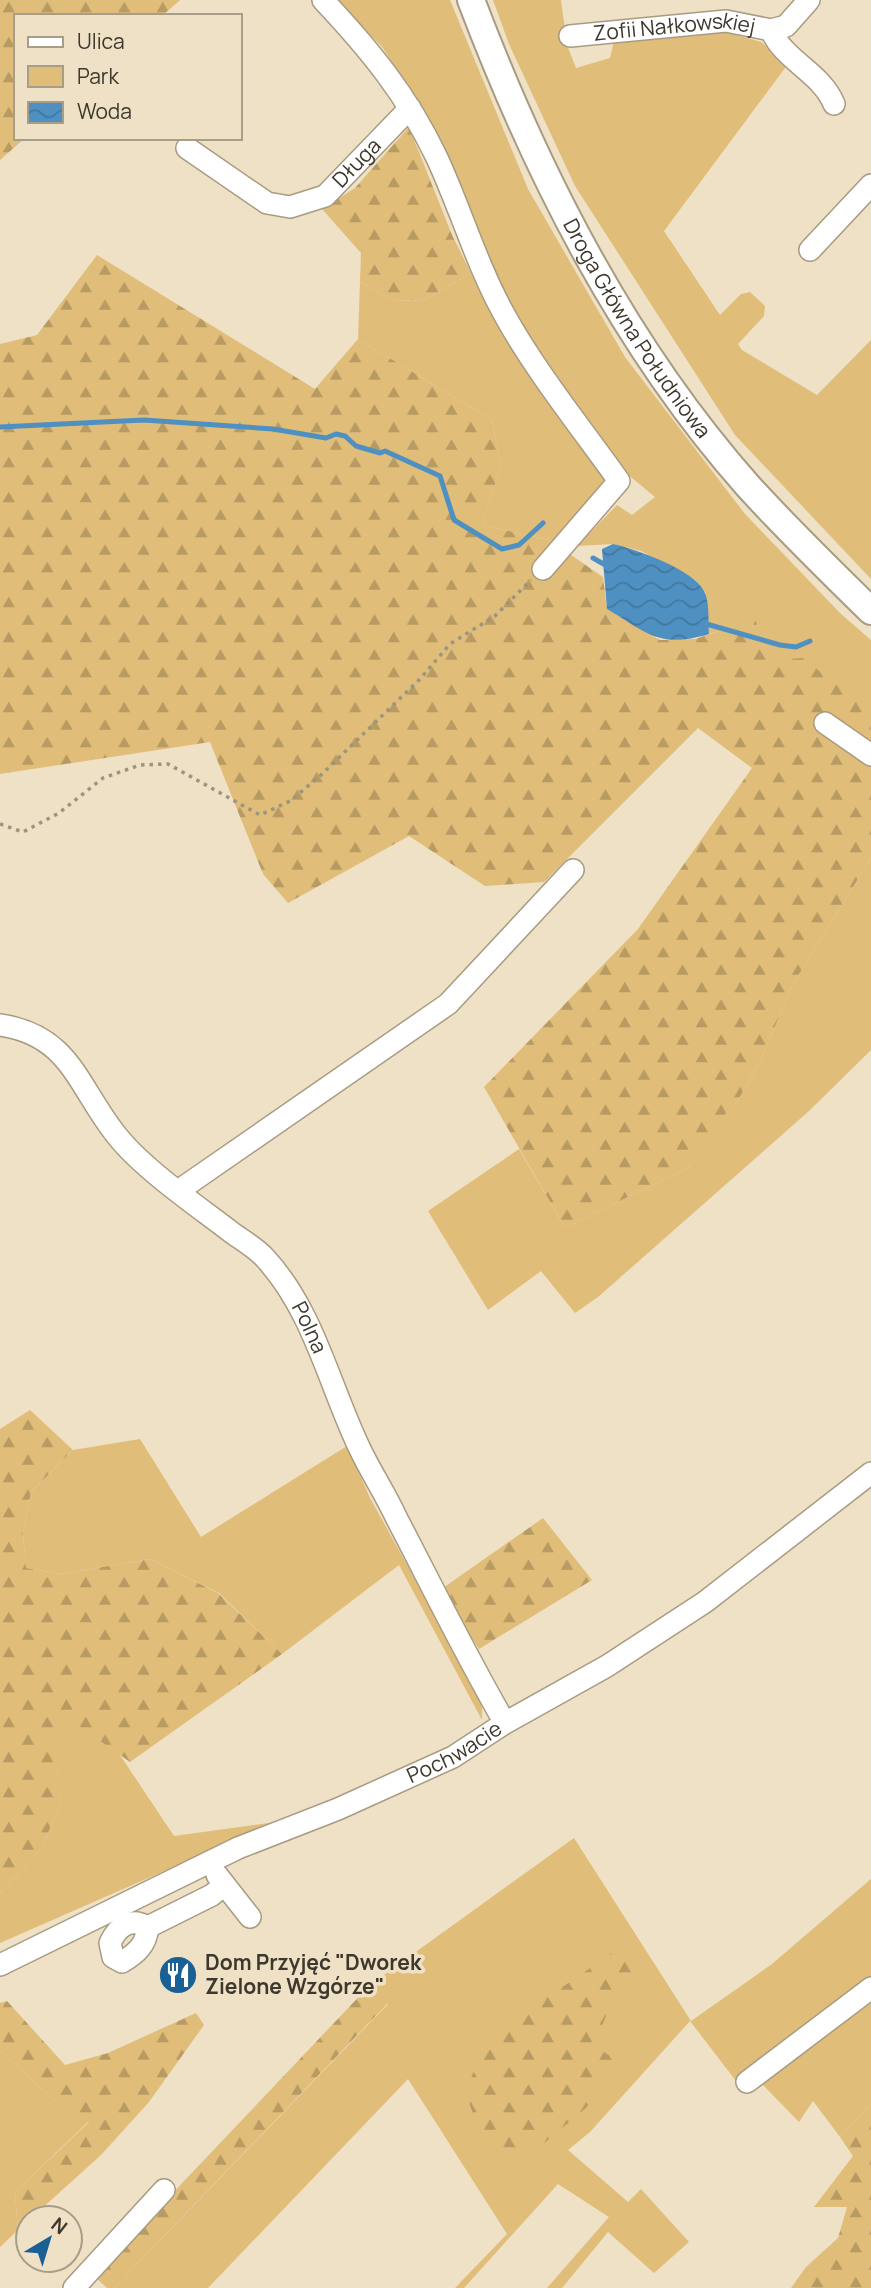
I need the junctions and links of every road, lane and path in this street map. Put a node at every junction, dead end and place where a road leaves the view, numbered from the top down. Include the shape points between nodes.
1 (323, 0) edge
2 (471, 0) edge
3 (809, 0) edge
4 (771, 30) junction
5 (570, 36) dead end
6 (834, 104) dead end
7 (410, 108) junction
8 (187, 148) dead end
9 (871, 185) edge
10 (810, 250) dead end
11 (543, 569) joint
12 (871, 611) edge
13 (825, 723) dead end
14 (871, 755) edge
15 (0, 824) edge
16 (573, 870) dead end
17 (0, 1025) edge
18 (178, 1191) junction
19 (871, 1473) edge
20 (505, 1723) junction
21 (208, 1862) junction
22 (224, 1885) junction
23 (250, 1917) dead end
24 (148, 1927) dead end
25 (0, 1965) edge
26 (871, 1987) edge
27 (747, 2082) dead end
28 (164, 2190) dead end
29 (74, 2288) edge

1 - 7 street via 371,50
2 - 12 main road, Droga Główna Południowa via 544,173 629,324 743,480
3 - 4 street, Zofii Nałkowskiej via 786,26
4 - 5 street, Zofii Nałkowskiej via 726,21
4 - 6 street via 777,46 828,89
7 - 8 street, Długa via 325,196 290,207 267,203
7 - 11 street via 505,316 619,481
9 - 10 street
11 - 15 path via 495,616 450,645 421,679 290,801 260,814 168,764 140,765 103,778 59,813 23,832
13 - 14 street
16 - 18 street via 448,1004
17 - 18 street, Polna via 41,1037 60,1053 115,1134
18 - 20 street, Polna via 264,1257 287,1290 332,1375 358,1446 461,1648
19 - 20 street, Pochwacie via 705,1602 607,1666
20 - 21 street, Pochwacie via 453,1757
21 - 22 street
21 - 25 street, Pochwacie
22 - 23 street
22 - 24 street
26 - 27 street
28 - 29 street

